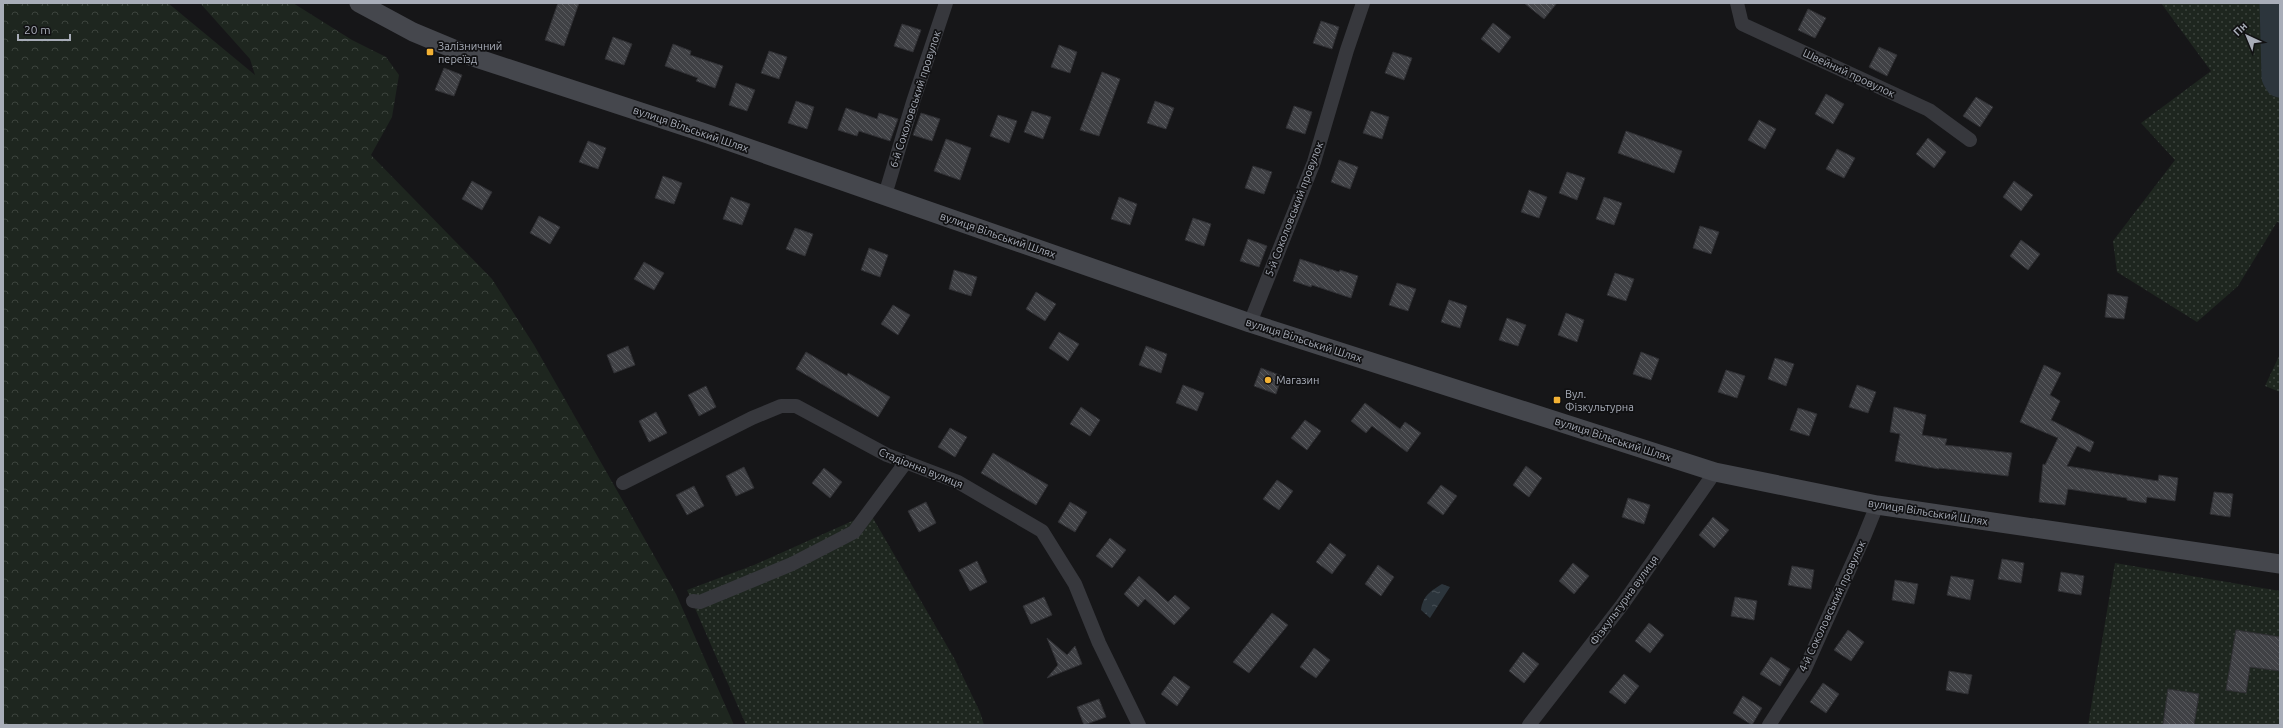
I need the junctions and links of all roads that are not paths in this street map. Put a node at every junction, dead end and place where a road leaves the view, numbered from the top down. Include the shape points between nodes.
1 (359, 3) edge
2 (946, 3) edge
3 (1364, 3) edge
4 (1737, 3) edge
5 (1970, 140) dead end
6 (885, 195) junction
7 (1250, 322) junction
8 (906, 462) junction
9 (1715, 472) junction
10 (623, 483) dead end
11 (1877, 505) junction
12 (2280, 564) edge
13 (693, 601) dead end
14 (1139, 725) edge
15 (1529, 725) edge
16 (1768, 725) edge

1 - 6 street, вулиця Вільський Шлях via 413,32 473,57
2 - 6 street, 6-й Соколовський провулок
3 - 7 street, 5-й Соколовський провулок via 1347,50 1314,162
4 - 5 street, Швейний провулок via 1742,24 1929,110
6 - 7 street, вулиця Вільський Шлях
7 - 9 street, вулиця Вільський Шлях
8 - 10 street, Стадіонна вулиця via 886,455 796,406 781,406
8 - 13 street via 854,532 792,564 700,602
8 - 14 street, Стадіонна вулиця via 958,482 1042,531 1075,584 1099,643
9 - 11 street, вулиця Вільський Шлях
9 - 15 street, Фізкультурна вулиця via 1622,604
11 - 12 street, вулиця Вільський Шлях
11 - 16 street, 4-й Соколовський провулок via 1804,671

